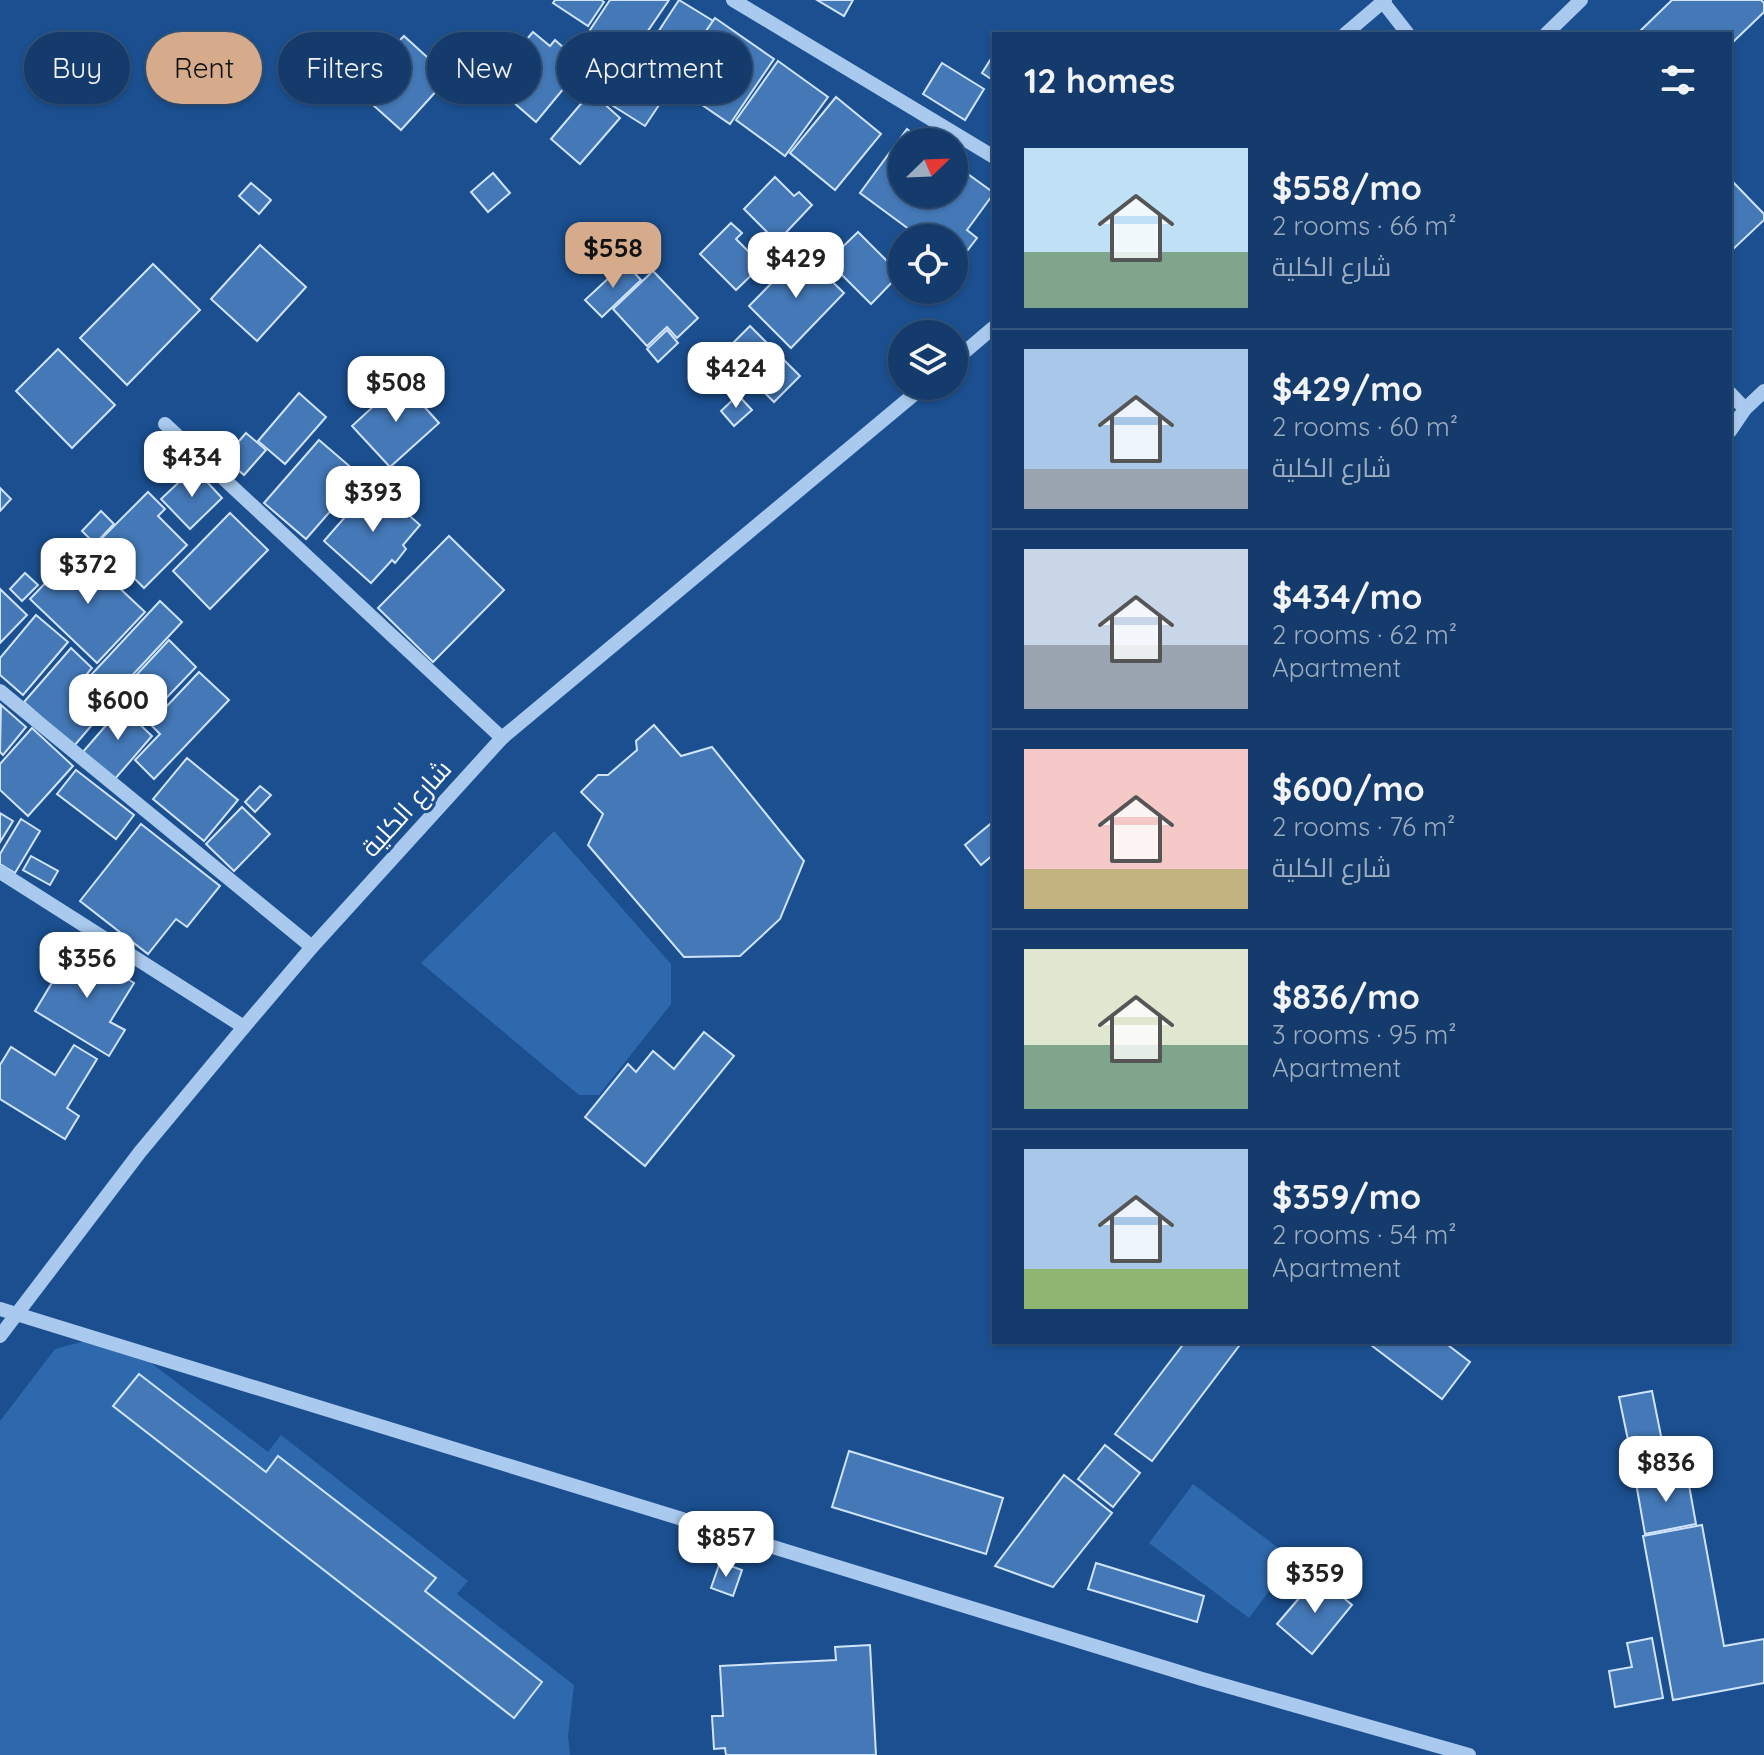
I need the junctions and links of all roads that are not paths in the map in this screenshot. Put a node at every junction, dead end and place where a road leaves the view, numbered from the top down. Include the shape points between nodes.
1 (733, 0) edge
2 (1581, 0) edge
3 (1384, 1) edge
4 (1347, 32) edge
5 (1407, 32) edge
6 (1548, 32) edge
7 (992, 156) edge
8 (992, 329) edge
9 (968, 349) edge
10 (1764, 391) edge
11 (1732, 395) edge
12 (907, 400) edge
13 (1745, 409) junction
14 (165, 424) dead end
15 (1732, 428) edge
16 (0, 691) edge
17 (502, 738) junction
18 (0, 872) edge
19 (312, 947) junction
20 (244, 1027) junction
21 (0, 1309) edge
22 (17, 1314) junction
23 (0, 1336) edge
24 (1469, 1755) edge

1 - 7 street
2 - 6 street
3 - 4 street
3 - 5 street
8 - 9 street
10 - 13 street
11 - 13 street
12 - 17 street, شارع الكلية
13 - 15 street
14 - 17 street
16 - 19 street
17 - 19 street, شارع الكلية
18 - 20 street
19 - 20 street, شارع الكلية
20 - 22 street, شارع الكلية via 140,1152
21 - 22 street
22 - 23 street, شارع الكلية
22 - 24 street via 1202,1679

